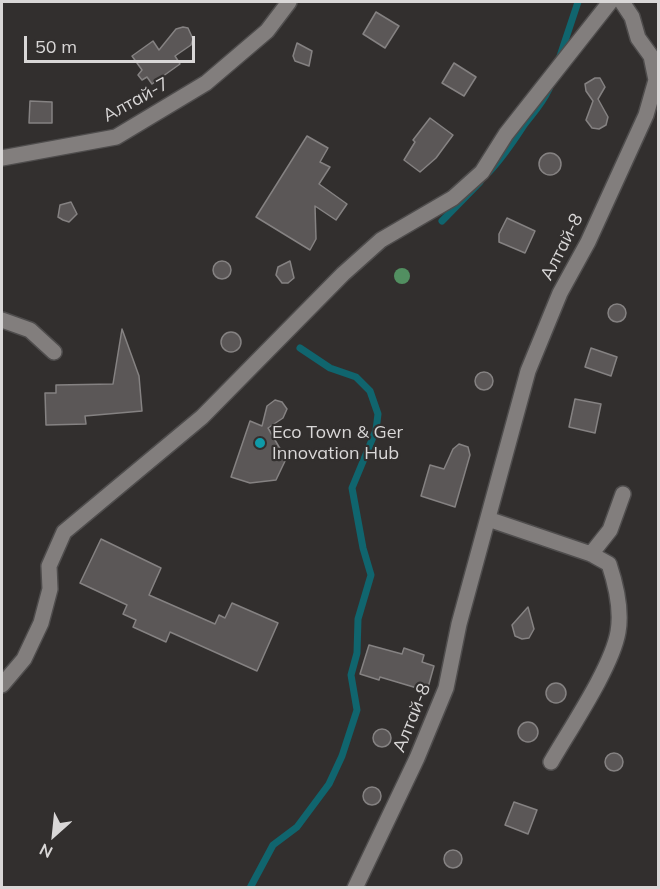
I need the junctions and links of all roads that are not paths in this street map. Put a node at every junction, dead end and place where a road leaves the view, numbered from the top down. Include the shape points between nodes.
1 (289, 2) edge
2 (610, 2) edge
3 (622, 2) edge
4 (2, 158) edge
5 (2, 320) edge
6 (54, 352) dead end
7 (622, 494) dead end
8 (488, 519) junction
9 (591, 554) junction
10 (2, 686) edge
11 (551, 762) dead end
12 (355, 888) edge

1 - 4 street, Алтай-7 via 267,31 206,83 116,137
2 - 10 street via 506,134 482,172 453,198 381,240 202,417 64,532 49,566 50,589 41,623 24,659
3 - 8 street, Алтай-8 via 651,56 656,80 646,115 588,242 560,293 528,371
5 - 6 street via 30,330
7 - 9 street via 610,530
8 - 9 street
8 - 12 street, Алтай-8 via 446,688
9 - 11 street via 609,564 617,588 618,630 609,659

